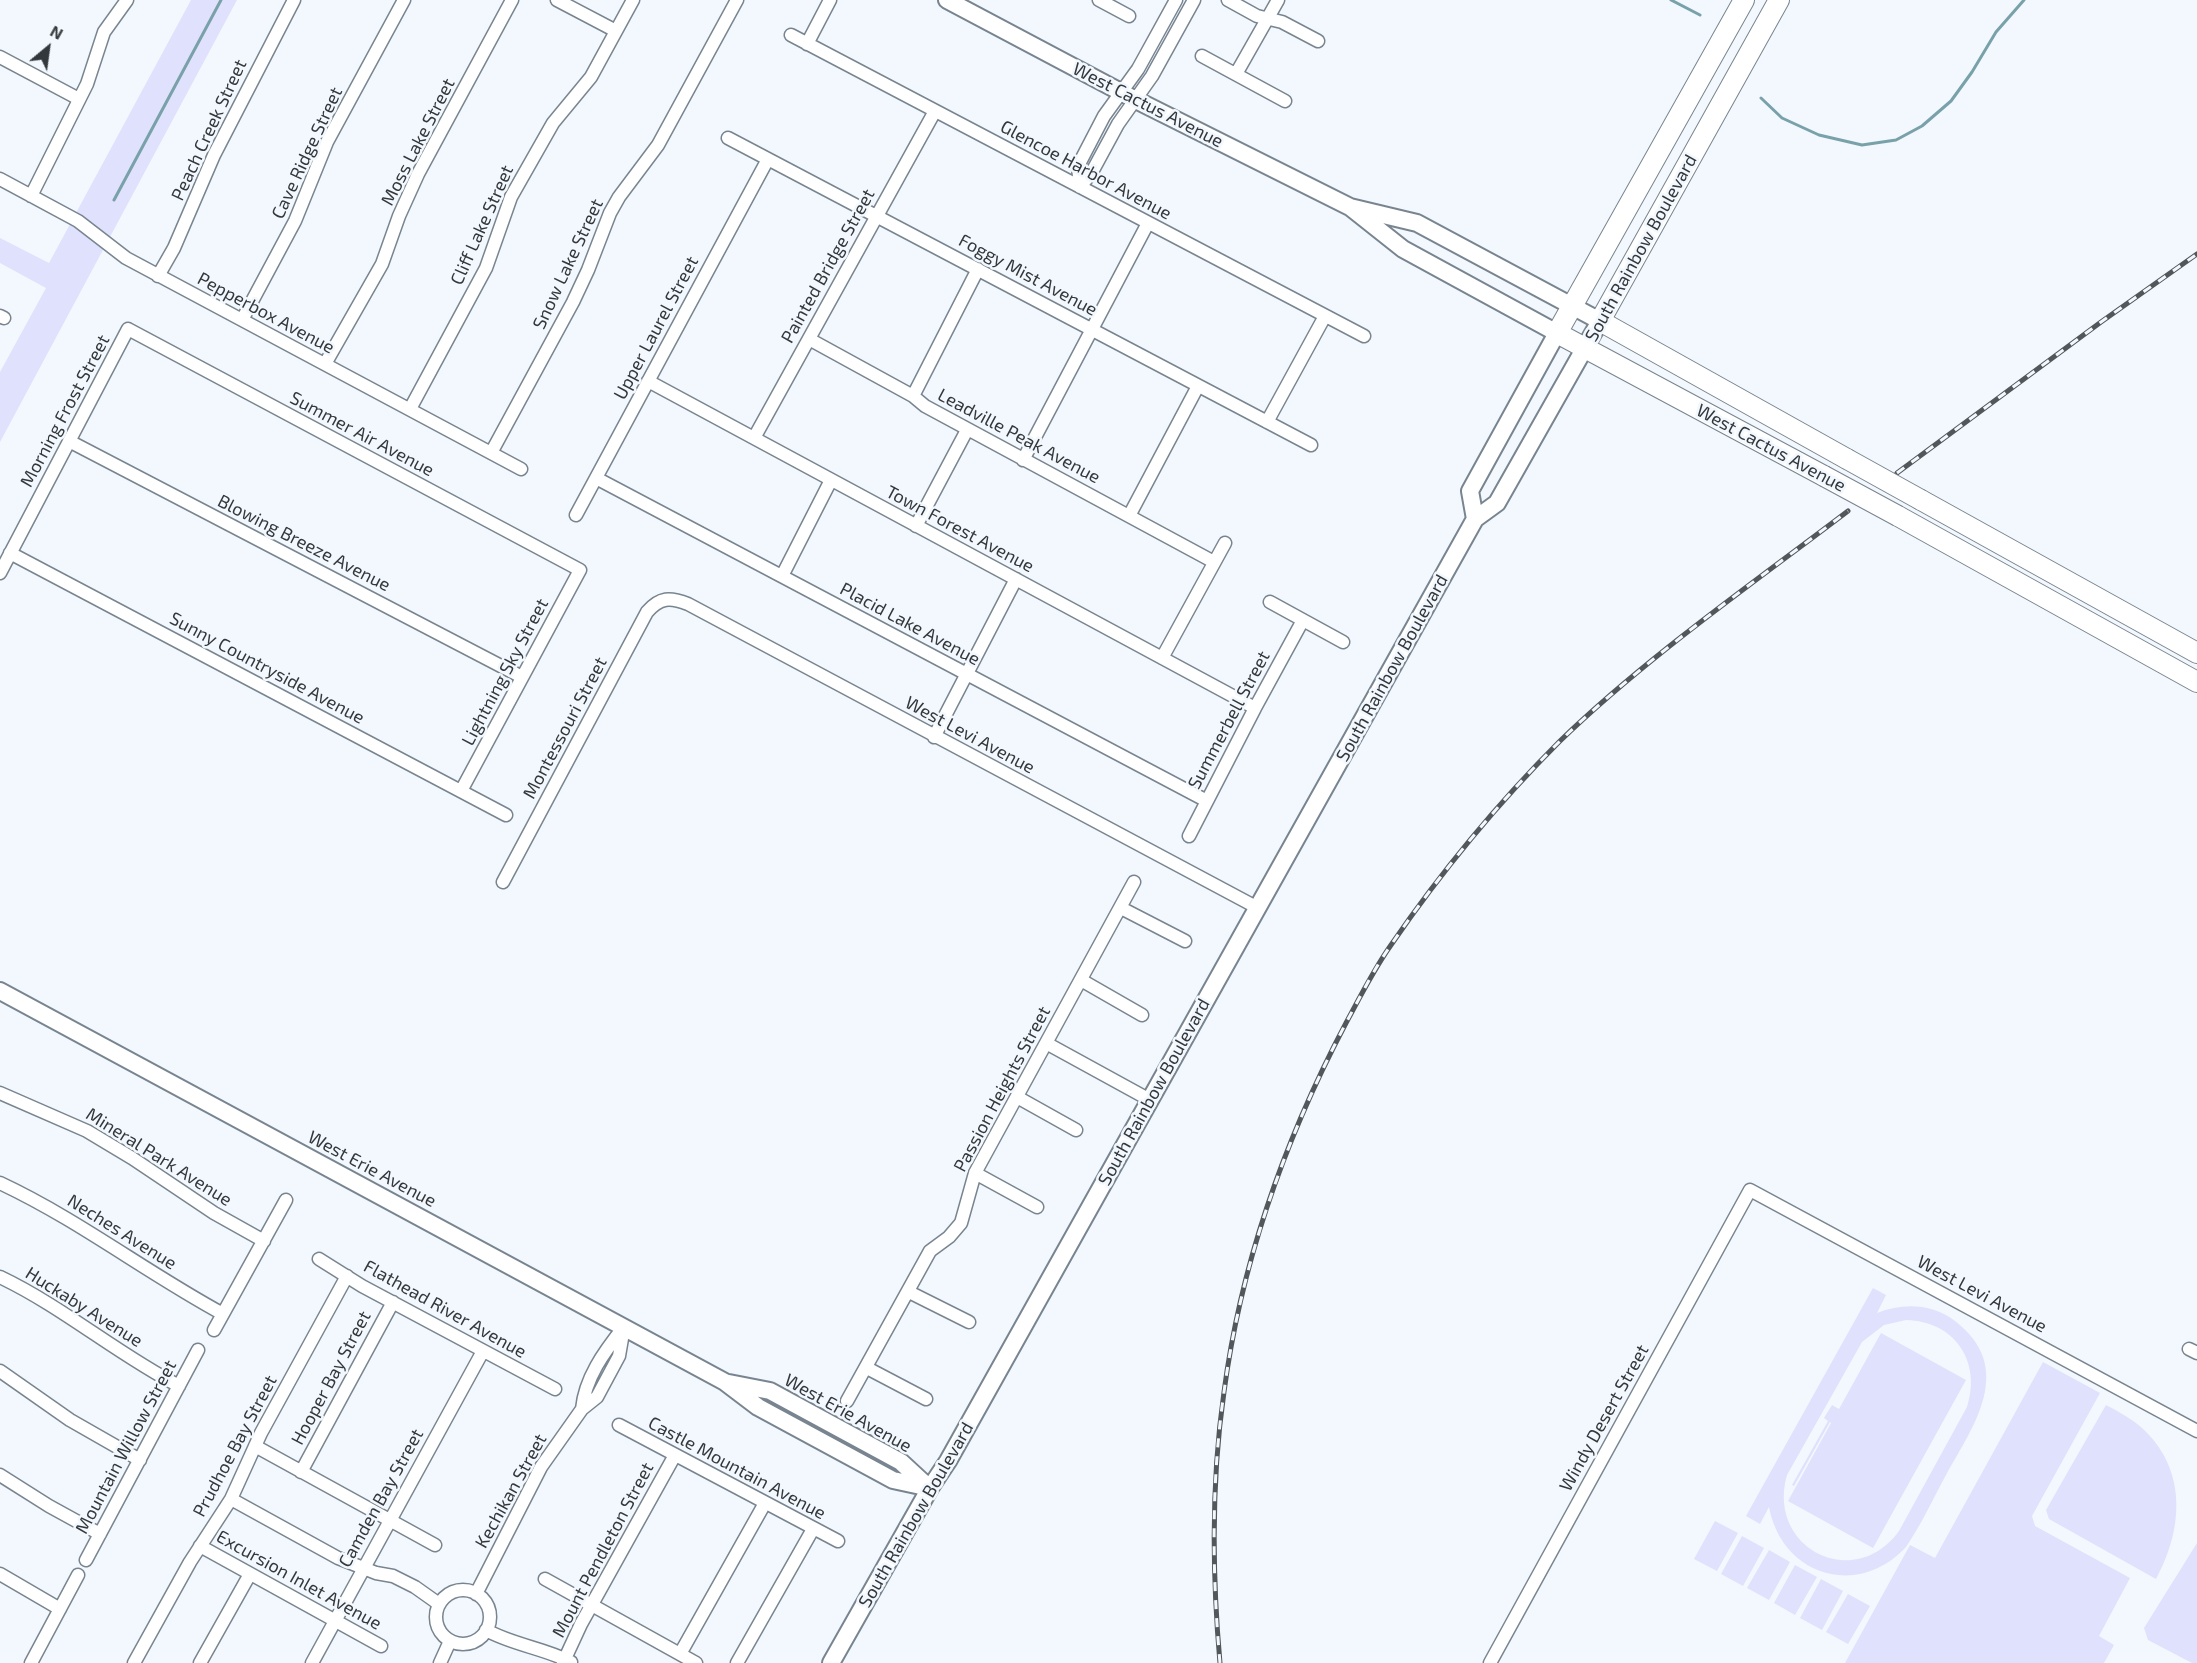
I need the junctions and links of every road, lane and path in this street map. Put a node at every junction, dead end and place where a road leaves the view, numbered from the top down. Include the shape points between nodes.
1 (127, 0) edge
2 (294, 0) edge
3 (404, 0) edge
4 (512, 0) edge
5 (557, 0) edge
6 (633, 0) edge
7 (737, 0) edge
8 (830, 0) edge
9 (947, 0) edge
10 (1099, 0) edge
11 (1176, 0) edge
12 (1194, 0) edge
13 (1228, 0) edge
14 (1278, 0) edge
15 (1744, 0) edge
16 (1779, 0) edge
17 (1129, 16) dead end
18 (1268, 18) junction
19 (616, 31) junction
20 (791, 35) dead end
21 (1318, 41) dead end
22 (807, 44) junction
23 (1202, 56) dead end
24 (0, 57) edge
25 (1236, 74) junction
26 (1128, 95) junction
27 (79, 99) junction
28 (1285, 101) dead end
29 (934, 111) junction
30 (728, 138) dead end
31 (768, 159) junction
32 (0, 179) edge
33 (1080, 187) junction
34 (31, 196) junction
35 (1350, 207) junction
36 (876, 216) junction
37 (1148, 223) junction
38 (978, 269) junction
39 (158, 276) junction
40 (1572, 306) junction
41 (1325, 316) junction
42 (242, 320) junction
43 (1600, 321) junction
44 (128, 329) joint
45 (1092, 330) junction
46 (1557, 333) junction
47 (1364, 336) dead end
48 (808, 339) junction
49 (1585, 347) junction
50 (325, 364) junction
51 (648, 381) junction
52 (1198, 386) junction
53 (913, 396) junction
54 (410, 409) junction
55 (1267, 422) junction
56 (967, 430) junction
57 (754, 438) junction
58 (69, 441) junction
59 (1311, 445) dead end
60 (491, 453) junction
61 (1023, 460) junction
62 (522, 469) dead end
63 (596, 478) junction
64 (831, 480) junction
65 (576, 514) dead end
66 (1129, 516) junction
67 (1475, 519) junction
68 (916, 526) junction
69 (1225, 543) dead end
70 (10, 553) junction
71 (1215, 562) junction
72 (580, 570) joint
73 (0, 573) edge
74 (782, 576) junction
75 (1016, 579) junction
76 (665, 598) joint
77 (1270, 602) dead end
78 (1303, 620) junction
79 (1343, 642) dead end
80 (2197, 653) edge
81 (1162, 658) junction
82 (967, 674) junction
83 (522, 677) junction
84 (2197, 682) edge
85 (1255, 708) junction
86 (934, 737) junction
87 (461, 791) junction
88 (1207, 801) junction
89 (507, 815) dead end
90 (1189, 836) dead end
91 (503, 882) dead end
92 (1134, 882) dead end
93 (1120, 908) junction
94 (1258, 908) junction
95 (1185, 941) dead end
96 (1081, 980) junction
97 (0, 991) edge
98 (1142, 1016) dead end
99 (1046, 1043) junction
100 (0, 1093) edge
101 (1017, 1097) junction
102 (1150, 1100) junction
103 (1076, 1130) dead end
104 (975, 1173) junction
105 (0, 1183) edge
106 (1750, 1190) joint
107 (286, 1200) dead end
108 (1037, 1207) dead end
109 (264, 1240) junction
110 (320, 1259) dead end
111 (347, 1276) junction
112 (0, 1277) edge
113 (909, 1292) junction
114 (393, 1302) junction
115 (223, 1314) junction
116 (969, 1322) dead end
117 (624, 1327) junction
118 (214, 1330) dead end
119 (198, 1350) dead end
120 (483, 1351) junction
121 (867, 1368) junction
122 (0, 1371) edge
123 (179, 1386) junction
124 (555, 1389) dead end
125 (926, 1399) dead end
126 (847, 1401) dead end
127 (619, 1425) dead end
128 (2197, 1431) edge
129 (255, 1446) junction
130 (675, 1455) junction
131 (140, 1460) junction
132 (301, 1472) junction
133 (0, 1475) edge
134 (930, 1488) junction
135 (231, 1499) junction
136 (765, 1503) junction
137 (390, 1520) junction
138 (813, 1529) junction
139 (100, 1534) junction
140 (838, 1541) dead end
141 (435, 1545) dead end
142 (200, 1546) junction
143 (86, 1560) dead end
144 (363, 1568) junction
145 (0, 1574) edge
146 (250, 1574) junction
147 (78, 1575) dead end
148 (545, 1579) dead end
149 (476, 1594) junction
150 (439, 1604) junction
151 (592, 1605) junction
152 (60, 1610) junction
153 (335, 1620) junction
154 (486, 1630) junction
155 (450, 1641) junction
156 (381, 1646) dead end
157 (680, 1654) junction
158 (567, 1662) edge
159 (31, 1663) edge
160 (134, 1663) edge
161 (200, 1663) edge
162 (312, 1663) edge
163 (440, 1663) edge
164 (696, 1663) edge
165 (737, 1663) edge
166 (831, 1663) edge
167 (1490, 1663) edge

1 - 27 street via 104,32
2 - 39 street, Peach Creek Street via 214,155 182,232
3 - 42 street, Cave Ridge Street via 327,142 296,221
4 - 50 street, Moss Lake Street via 418,174 382,264
5 - 19 street
6 - 19 street, Cliff Lake Street
7 - 60 street, Snow Lake Street via 663,136 610,213 573,302
8 - 22 street
9 - 26 street, West Cactus Avenue
10 - 17 street
11 - 26 street
12 - 26 street via 1152,76
13 - 18 street
14 - 18 street
15 - 40 main road, South Rainbow Boulevard
16 - 43 main road, South Rainbow Boulevard
18 - 21 street
18 - 25 street
19 - 54 street, Cliff Lake Street via 591,77 553,123 511,197 486,268
20 - 22 street, Glencoe Harbor Avenue
22 - 29 street, Glencoe Harbor Avenue
23 - 25 street
24 - 27 street
25 - 28 street
26 - 33 street via 1092,172
26 - 35 street, West Cactus Avenue
27 - 34 street
29 - 33 street, Glencoe Harbor Avenue
29 - 36 street, Painted Bridge Street
30 - 31 street, Foggy Mist Avenue
31 - 36 street, Foggy Mist Avenue
31 - 51 street, Upper Laurel Street
32 - 34 street, Pepperbox Avenue
33 - 37 street, Glencoe Harbor Avenue
34 - 39 street, Pepperbox Avenue via 78,221 126,258
35 - 40 street, West Cactus Avenue via 1418,223
35 - 46 street, West Cactus Avenue via 1403,249
36 - 38 street, Foggy Mist Avenue
36 - 48 street, Painted Bridge Street
37 - 41 street, Glencoe Harbor Avenue
37 - 45 street
38 - 45 street, Foggy Mist Avenue
38 - 53 street
39 - 42 street, Pepperbox Avenue
40 - 43 street, West Cactus Avenue
40 - 46 main road, South Rainbow Boulevard
41 - 47 street, Glencoe Harbor Avenue
41 - 55 street
42 - 50 street, Pepperbox Avenue
43 - 49 street, South Rainbow Boulevard
43 - 80 main road, West Cactus Avenue, bridge
44 - 58 street, Morning Frost Street
44 - 72 street, Summer Air Avenue
45 - 52 street, Foggy Mist Avenue
45 - 61 street
46 - 49 main road, West Cactus Avenue
46 - 67 street, South Rainbow Boulevard via 1470,491
48 - 53 street, Leadville Peak Avenue
48 - 57 street, Painted Bridge Street
49 - 67 street, South Rainbow Boulevard via 1497,503
49 - 84 main road, West Cactus Avenue, bridge
50 - 54 street, Pepperbox Avenue
51 - 57 street, Town Forest Avenue
51 - 63 street, Upper Laurel Street
52 - 55 street, Foggy Mist Avenue
52 - 66 street
53 - 56 street, Leadville Peak Avenue
54 - 60 street, Pepperbox Avenue
55 - 59 street, Foggy Mist Avenue
56 - 61 street, Leadville Peak Avenue
56 - 68 street
57 - 64 street, Town Forest Avenue
58 - 70 street, Morning Frost Street
58 - 83 street, Blowing Breeze Avenue
60 - 62 street, Pepperbox Avenue
61 - 66 street, Leadville Peak Avenue
63 - 65 street, Upper Laurel Street
63 - 74 street, Placid Lake Avenue
64 - 68 street, Town Forest Avenue
64 - 74 street
66 - 71 street, Leadville Peak Avenue
67 - 94 street, South Rainbow Boulevard
68 - 75 street, Town Forest Avenue
69 - 71 street
70 - 73 street, Morning Frost Street
70 - 87 street, Sunny Countryside Avenue
71 - 81 street
72 - 83 street, Lightning Sky Street
74 - 82 street, Placid Lake Avenue
75 - 81 street, Town Forest Avenue
75 - 82 street
76 - 86 street, West Levi Avenue via 688,604
76 - 91 street, Montessouri Street via 647,612
77 - 78 street
78 - 79 street
78 - 85 street, Summerbell Street
81 - 85 street, Town Forest Avenue
82 - 86 street
82 - 88 street, Placid Lake Avenue
83 - 87 street, Lightning Sky Street
85 - 88 street, Summerbell Street
86 - 94 street, West Levi Avenue
87 - 89 street, Sunny Countryside Avenue
88 - 90 street, Summerbell Street
92 - 93 street, Passion Heights Street
93 - 95 street
93 - 96 street, Passion Heights Street
94 - 102 street, South Rainbow Boulevard
96 - 98 street
96 - 99 street, Passion Heights Street
97 - 117 street, West Erie Avenue
99 - 101 street, Passion Heights Street
99 - 102 street
100 - 109 street, Mineral Park Avenue via 87,1131 214,1213
101 - 103 street
101 - 104 street, Passion Heights Street
102 - 134 street, South Rainbow Boulevard
104 - 108 street
104 - 113 street, Passion Heights Street via 961,1223 949,1238 930,1251
105 - 115 street, Neches Avenue via 72,1221
106 - 128 street, West Levi Avenue
106 - 167 street, Windy Desert Street
107 - 109 street
109 - 115 street
110 - 111 street, Flathead River Avenue
111 - 114 street, Flathead River Avenue
111 - 129 street, Prudhoe Bay Street
112 - 123 street, Huckaby Avenue
113 - 116 street
113 - 121 street, Passion Heights Street
114 - 120 street, Flathead River Avenue
114 - 132 street, Hooper Bay Street
115 - 118 street
117 - 134 street, West Erie Avenue via 725,1382 758,1407 893,1479
117 - 149 street, Kechikan Street via 606,1349 584,1391 582,1408 541,1467
119 - 123 street, Mountain Willow Street
120 - 124 street, Flathead River Avenue
120 - 137 street, Camden Bay Street
121 - 125 street
121 - 126 street, Passion Heights Street
122 - 131 street via 70,1420
123 - 131 street, Mountain Willow Street
127 - 130 street, Castle Mountain Avenue
129 - 132 street
129 - 135 street, Prudhoe Bay Street
130 - 136 street, Castle Mountain Avenue
130 - 151 street, Mount Pendleton Street
131 - 139 street, Mountain Willow Street
132 - 137 street
133 - 139 street
134 - 166 street, South Rainbow Boulevard
135 - 142 street, Prudhoe Bay Street
135 - 144 street
136 - 138 street, Castle Mountain Avenue
136 - 157 street
137 - 141 street
137 - 144 street, Camden Bay Street
138 - 140 street, Castle Mountain Avenue
138 - 165 street
139 - 143 street, Mountain Willow Street
142 - 146 street, Excursion Inlet Avenue
142 - 160 street, Prudhoe Bay Street
144 - 150 street via 393,1576
144 - 153 street, Camden Bay Street
145 - 152 street
146 - 153 street, Excursion Inlet Avenue
146 - 161 street
147 - 152 street
148 - 151 street
149 - 150 street via 451,1593
149 - 154 street via 489,1614
150 - 155 street via 438,1629
151 - 157 street
151 - 158 street, Mount Pendleton Street
152 - 159 street
153 - 156 street, Excursion Inlet Avenue
153 - 162 street, Camden Bay Street
154 - 155 street via 466,1644
154 - 158 street
155 - 163 street
157 - 164 street

